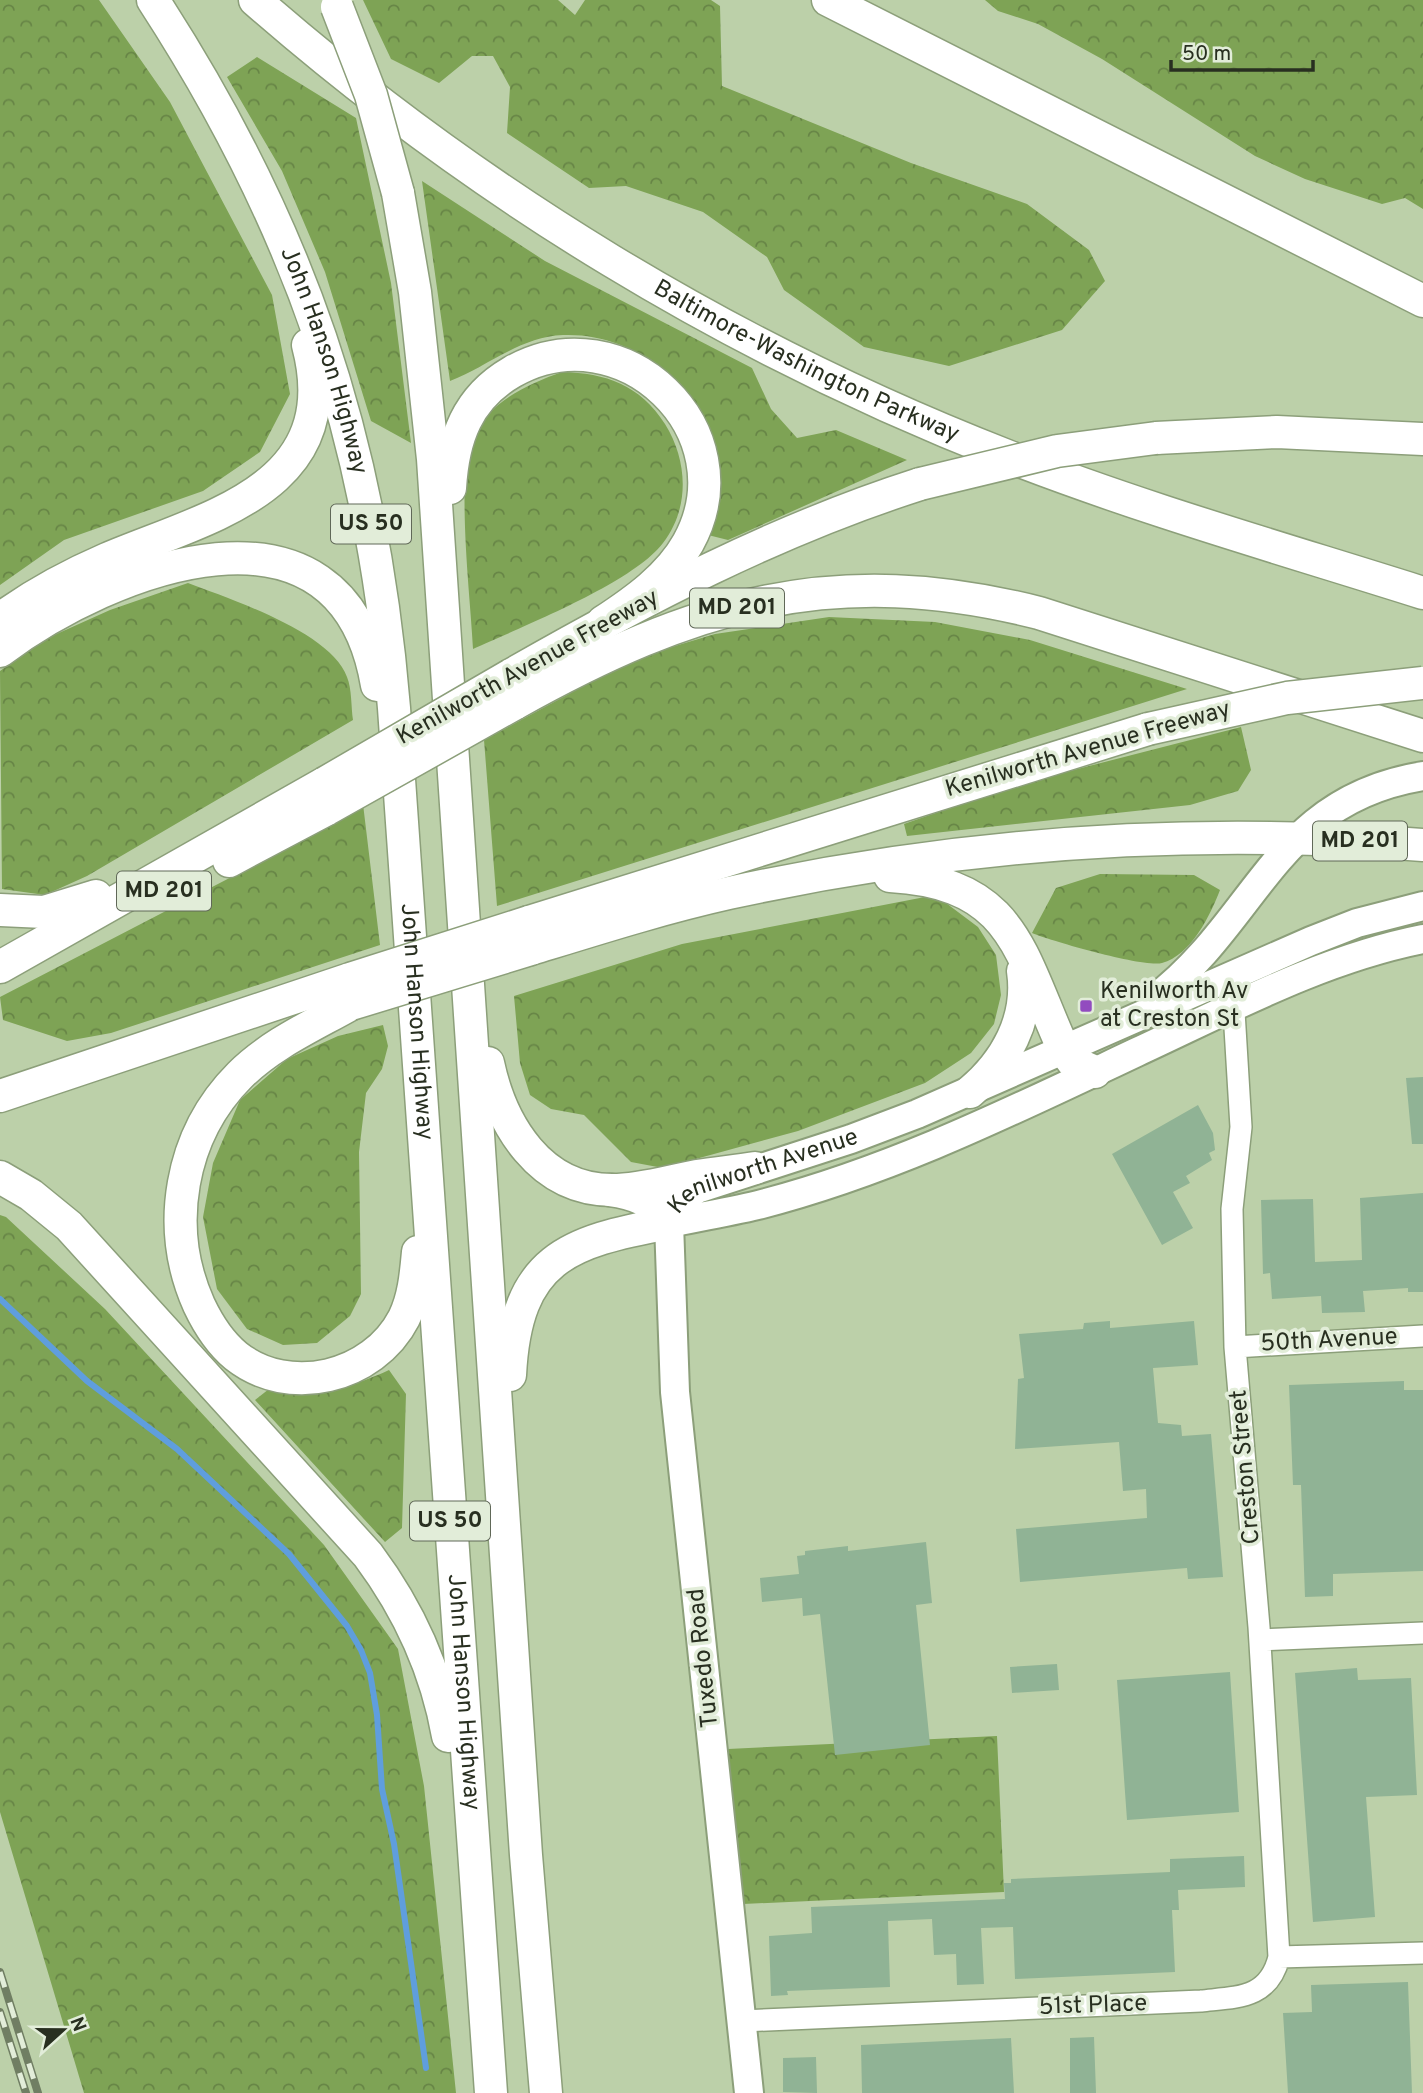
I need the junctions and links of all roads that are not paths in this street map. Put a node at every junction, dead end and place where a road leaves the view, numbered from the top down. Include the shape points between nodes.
1 (153, 0) edge
2 (255, 0) edge
3 (828, 0) edge
4 (335, 4) edge
5 (271, 208) junction
6 (1270, 225) junction
7 (1423, 284) edge
8 (1423, 301) edge
9 (1423, 439) edge
10 (1423, 593) edge
11 (0, 619) edge
12 (603, 622) junction
13 (444, 626) junction
14 (0, 651) edge
15 (1423, 683) edge
16 (512, 690) junction
17 (1423, 736) edge
18 (1423, 776) edge
19 (326, 796) junction
20 (1296, 838) junction
21 (1423, 845) edge
22 (405, 854) junction
23 (186, 863) junction
24 (833, 873) junction
25 (1251, 895) junction
26 (1423, 906) edge
27 (0, 911) edge
28 (530, 935) junction
29 (1423, 939) edge
30 (1015, 942) junction
31 (467, 959) junction
32 (0, 968) edge
33 (1232, 976) junction
34 (351, 991) junction
35 (1234, 1008) junction
36 (1118, 1024) junction
37 (1063, 1048) junction
38 (1095, 1072) junction
39 (970, 1092) junction
40 (0, 1096) edge
41 (424, 1145) junction
42 (755, 1168) junction
43 (0, 1177) edge
44 (610, 1190) junction
45 (669, 1223) junction
46 (1423, 1336) edge
47 (1235, 1347) junction
48 (503, 1506) junction
49 (1423, 1633) edge
50 (1260, 1640) junction
51 (475, 1897) junction
52 (1423, 1953) edge
53 (1279, 1957) junction
54 (742, 2021) junction
55 (491, 2093) edge
56 (546, 2093) edge
57 (749, 2093) edge

1 - 5 highway, John Hanson Highway / US 50 via 210,93
2 - 10 highway, Baltimore-Washington Parkway via 342,74 453,158 618,265 753,341 864,396 1005,455 1140,504
3 - 6 highway
4 - 13 highway, US 50, bridge via 367,84 398,192 422,349
5 - 11 highway via 314,373 309,421 287,465 247,500 82,571
5 - 22 highway, John Hanson Highway / US 50 via 322,338 362,483 386,621
6 - 7 highway
6 - 8 highway
9 - 12 highway, Kenilworth Avenue Freeway, bridge via 1277,432 1156,438 1056,451 855,505 761,544
12 - 13 highway via 650,587 687,545 702,498 701,459 688,422 653,381 606,358 569,355 534,362 504,377 481,397 461,425 452,457
12 - 16 highway, Kenilworth Avenue Freeway
13 - 31 highway, US 50
14 - 22 highway via 37,625 103,590 195,559 244,557 278,563 307,575 342,602 366,642
15 - 28 highway, Kenilworth Avenue Freeway, bridge via 1287,698 1148,729
16 - 17 highway, MD 201 via 715,613 817,593 893,590 978,599 1038,613
16 - 19 highway, Kenilworth Avenue Freeway, bridge
18 - 20 main road via 1356,796
19 - 23 highway, Kenilworth Avenue Freeway
19 - 32 highway, MD 201 via 250,851
20 - 21 highway, MD 201
20 - 24 highway, MD 201 via 1046,844
20 - 25 main road
22 - 41 highway, John Hanson Highway / US 50
23 - 27 highway via 58,909 31,914
23 - 32 highway, Kenilworth Avenue Freeway
24 - 28 highway, MD 201
24 - 30 highway via 923,878 954,886 991,908
25 - 33 main road
25 - 36 main road via 1202,957
26 - 33 main road, Kenilworth Avenue via 1334,931
28 - 34 highway, Kenilworth Avenue Freeway, bridge
29 - 35 main road, Kenilworth Avenue via 1328,966
30 - 37 highway
30 - 39 highway via 1025,989 1019,1025 1001,1058
31 - 44 highway via 494,1085 509,1126 524,1147 555,1172 582,1185
31 - 48 highway, US 50
33 - 35 street, Creston Street
33 - 36 main road, Kenilworth Avenue
34 - 40 highway, Kenilworth Avenue Freeway
34 - 41 highway via 251,1065 213,1107 197,1138 181,1199 182,1248 200,1306 227,1348 260,1370 308,1378 351,1369 386,1344 404,1318 414,1289
35 - 38 main road, Kenilworth Avenue
35 - 47 street, Creston Street via 1241,1127 1232,1209
36 - 37 main road, Kenilworth Avenue
37 - 38 highway via 1073,1062
37 - 39 main road, Kenilworth Avenue
38 - 45 main road, Kenilworth Avenue via 868,1170 759,1205
39 - 42 main road, Kenilworth Avenue via 862,1135
41 - 51 highway, John Hanson Highway / US 50
42 - 44 highway
42 - 45 main road, Kenilworth Avenue via 697,1189 681,1201
43 - 51 highway via 69,1226 355,1541 391,1587 416,1630 438,1690
44 - 45 highway via 643,1198
45 - 48 highway via 582,1243 550,1266 530,1292 512,1338
45 - 54 main road, Tuxedo Road via 672,1367
46 - 47 street, 50th Avenue
47 - 50 street, Creston Street
48 - 56 highway, US 50
49 - 50 street
50 - 53 street, Creston Street
51 - 55 highway, John Hanson Highway / US 50
52 - 53 street
53 - 54 street, 51st Place via 1275,1975 1266,1985 1232,1998
54 - 57 main road, Tuxedo Road

